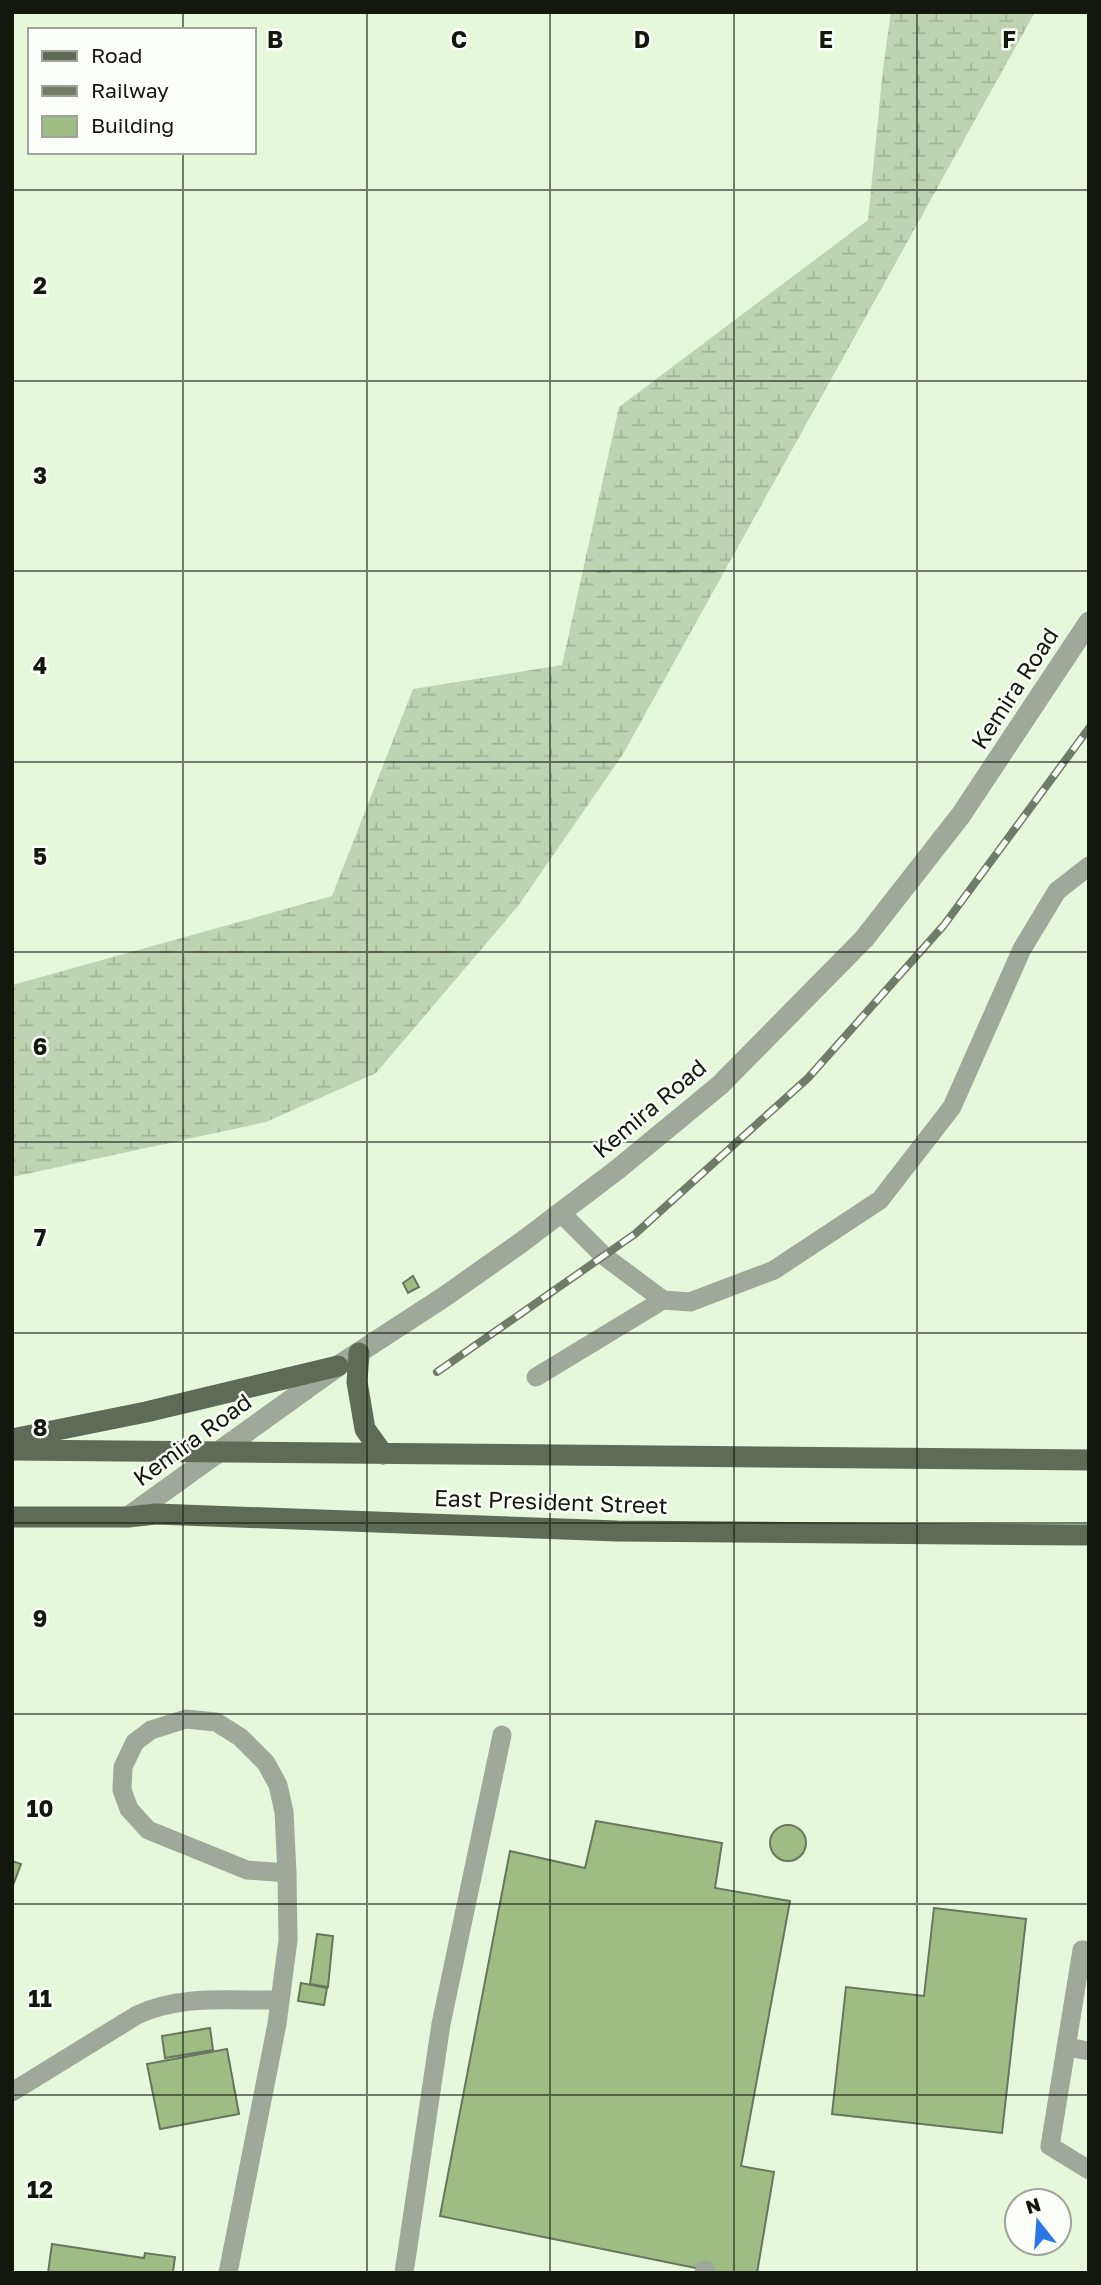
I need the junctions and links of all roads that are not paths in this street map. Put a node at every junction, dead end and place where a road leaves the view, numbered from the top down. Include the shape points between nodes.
1 (1089, 622) edge
2 (1089, 866) edge
3 (561, 1213) junction
4 (663, 1300) junction
5 (359, 1353) junction
6 (338, 1366) junction
7 (536, 1377) dead end
8 (12, 1439) edge
9 (12, 1450) edge
10 (220, 1452) junction
11 (383, 1454) junction
12 (1089, 1460) edge
13 (12, 1517) edge
14 (128, 1517) junction
15 (1089, 1535) edge
16 (502, 1735) dead end
17 (287, 1872) junction
18 (1089, 1951) edge
19 (279, 2000) junction
20 (1067, 2047) junction
21 (1089, 2051) edge
22 (12, 2092) edge
23 (1089, 2170) edge
24 (228, 2273) edge
25 (404, 2273) edge

1 - 3 street, Kemira Road via 961,815 864,939 720,1085
2 - 4 lane via 1057,891 1022,949 952,1107 880,1200 774,1270 690,1302
3 - 4 lane via 604,1256
3 - 5 street, Kemira Road
4 - 7 lane
5 - 6 street, Kemira Road
5 - 11 main road via 357,1382 365,1429
6 - 8 main road
6 - 10 street, Kemira Road
9 - 10 main road, East President Street
10 - 11 main road, East President Street
10 - 14 street, Kemira Road
11 - 12 main road, East President Street
13 - 14 main road, East President Street
14 - 15 main road, East President Street via 156,1514 617,1531
16 - 25 lane via 441,2024
17 - 17 lane via 278,1785 267,1763 240,1737 216,1723 186,1719 150,1730 135,1742 123,1767 122,1790 129,1810 148,1830 247,1870
17 - 19 lane via 288,1940
18 - 20 lane via 1082,1950
19 - 22 lane via 158,2005
19 - 24 lane
20 - 21 lane
20 - 23 lane via 1050,2146

